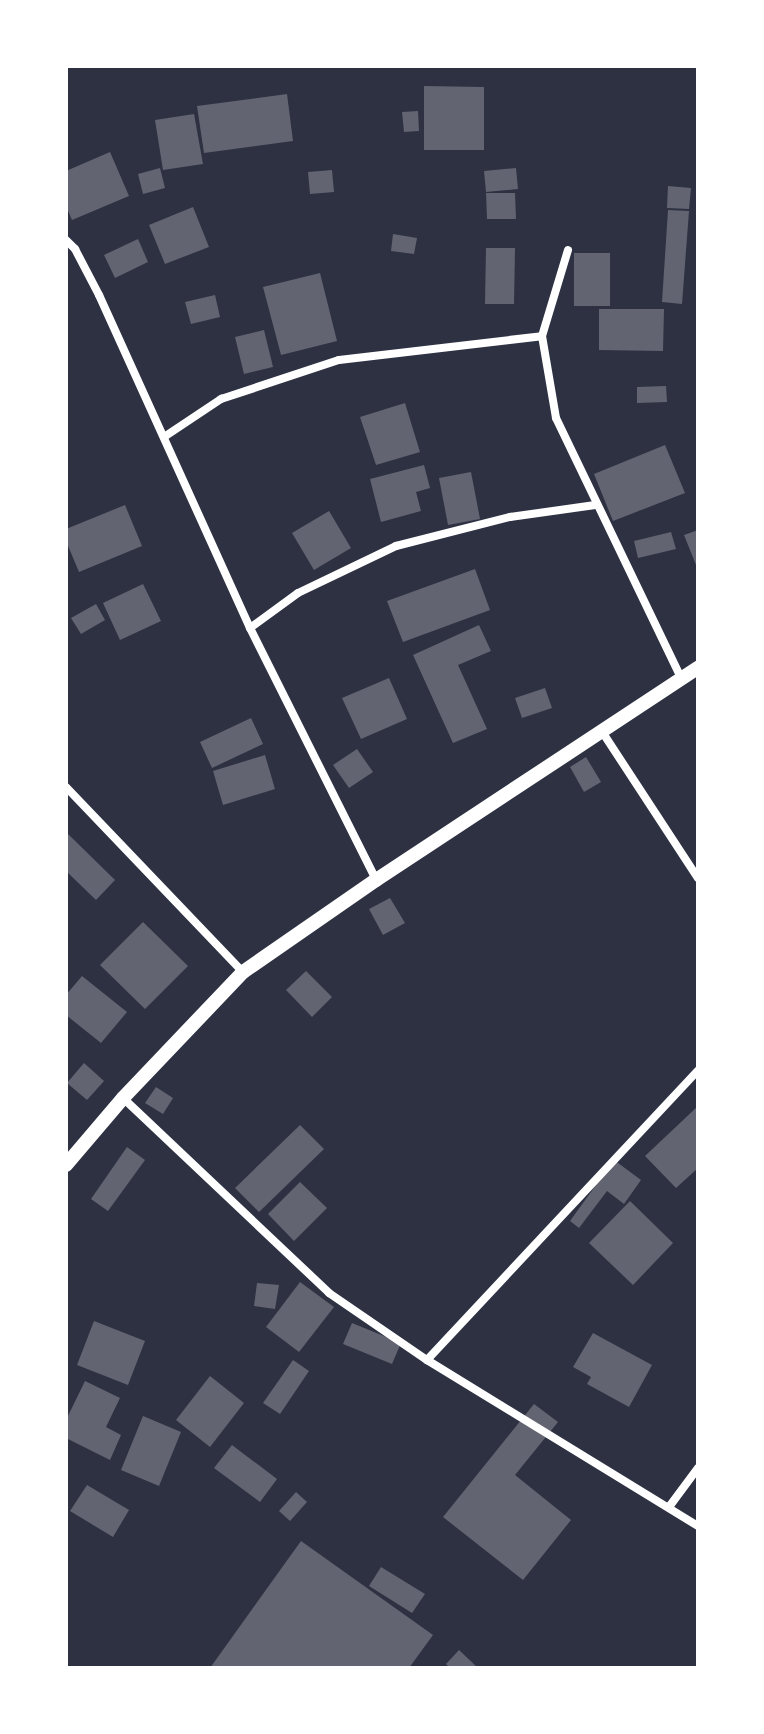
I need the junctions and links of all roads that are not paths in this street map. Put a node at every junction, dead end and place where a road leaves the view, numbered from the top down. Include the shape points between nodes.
1 (66, 240) edge
2 (568, 250) dead end
3 (542, 336) junction
4 (164, 437) junction
5 (595, 505) junction
6 (250, 628) junction
7 (698, 668) edge
8 (681, 678) junction
9 (600, 730) junction
10 (66, 787) edge
11 (698, 878) edge
12 (376, 880) junction
13 (243, 972) junction
14 (698, 1070) edge
15 (123, 1098) junction
16 (66, 1165) edge
17 (427, 1360) junction
18 (698, 1468) edge
19 (669, 1507) junction
20 (698, 1526) edge

1 - 4 street via 99,295
2 - 3 street
3 - 4 street via 339,360 221,399
3 - 5 street via 556,418
4 - 6 street
5 - 6 street via 510,517 396,546 298,593
5 - 8 street
6 - 12 street
7 - 8 street
8 - 9 street
9 - 11 street
9 - 12 street
10 - 13 street
12 - 13 street
13 - 15 street
14 - 17 street
15 - 16 street
15 - 17 street via 329,1293
17 - 19 street
18 - 19 street
19 - 20 street

